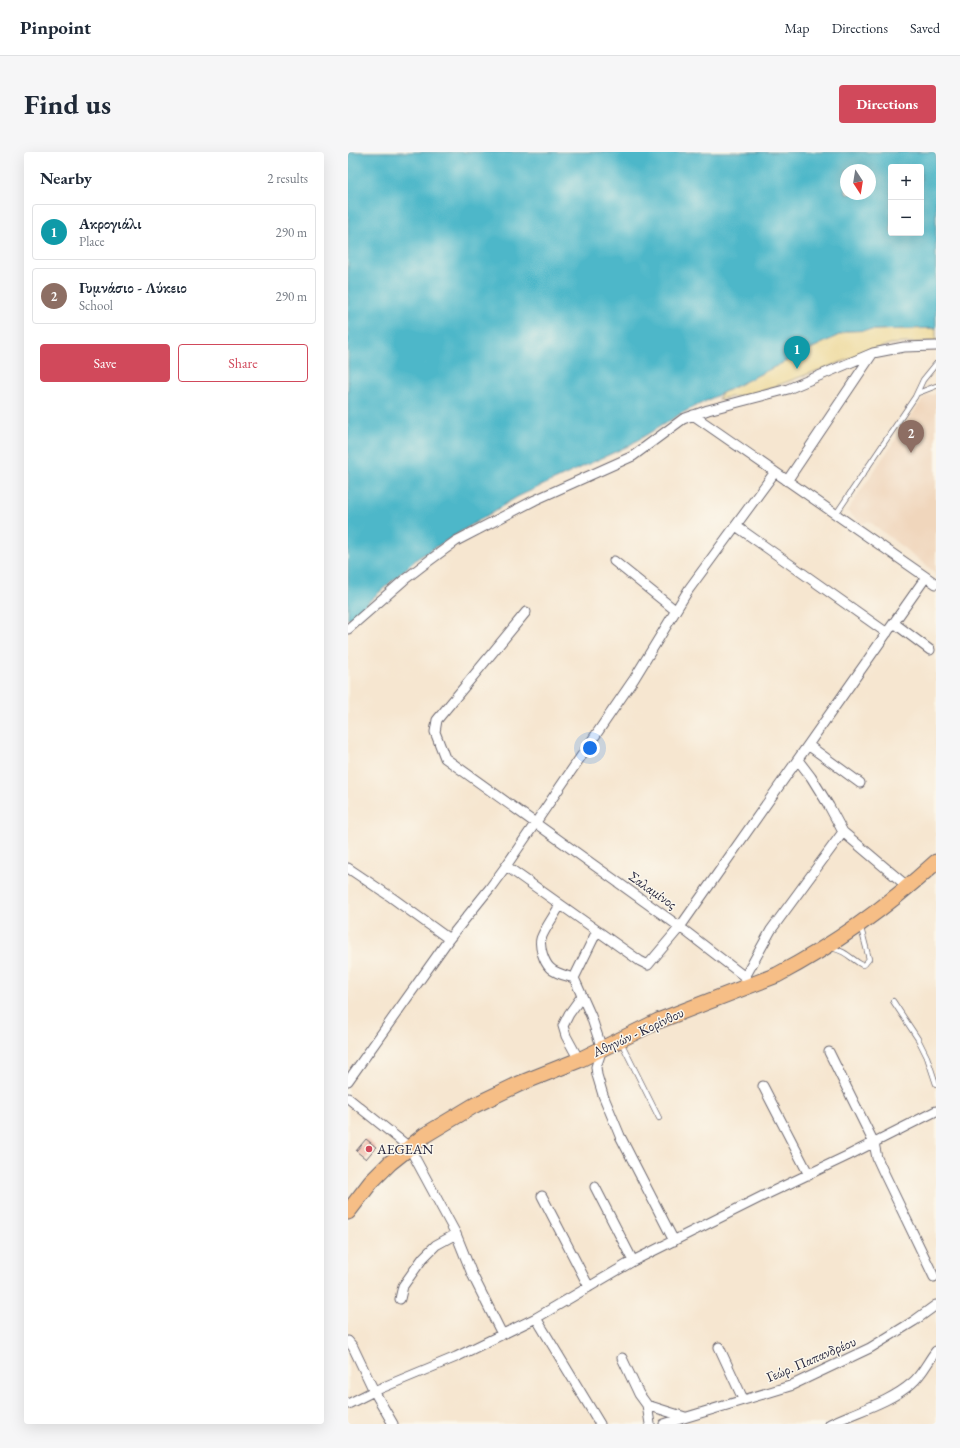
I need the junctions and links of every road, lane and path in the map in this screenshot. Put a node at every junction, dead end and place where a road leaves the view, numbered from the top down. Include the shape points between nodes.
1 (936, 346) edge
2 (873, 353) junction
3 (936, 364) edge
4 (936, 386) edge
5 (918, 393) junction
6 (693, 415) junction
7 (775, 472) junction
8 (788, 481) junction
9 (836, 514) junction
10 (736, 526) junction
11 (614, 561) dead end
12 (926, 577) junction
13 (936, 584) edge
14 (675, 610) junction
15 (526, 612) dead end
16 (894, 624) junction
17 (348, 629) edge
18 (887, 633) junction
19 (930, 650) dead end
20 (808, 745) junction
21 (798, 760) junction
22 (860, 783) dead end
23 (536, 823) junction
24 (843, 832) junction
25 (936, 862) edge
26 (506, 866) junction
27 (348, 868) edge
28 (908, 887) junction
29 (560, 905) junction
30 (861, 924) junction
31 (680, 927) junction
32 (597, 931) junction
33 (448, 940) junction
34 (826, 948) junction
35 (574, 978) junction
36 (748, 981) junction
37 (582, 996) junction
38 (893, 1001) dead end
39 (620, 1039) junction
40 (602, 1049) junction
41 (829, 1052) dead end
42 (579, 1060) junction
43 (348, 1081) edge
44 (936, 1084) edge
45 (764, 1086) dead end
46 (348, 1098) edge
47 (936, 1111) edge
48 (659, 1118) dead end
49 (874, 1143) junction
50 (409, 1147) junction
51 (809, 1175) junction
52 (595, 1187) dead end
53 (542, 1196) dead end
54 (348, 1212) edge
55 (456, 1234) junction
56 (674, 1241) junction
57 (632, 1261) junction
58 (934, 1277) dead end
59 (589, 1287) junction
60 (400, 1299) dead end
61 (936, 1305) edge
62 (536, 1318) junction
63 (502, 1334) junction
64 (348, 1340) edge
65 (718, 1347) dead end
66 (936, 1351) edge
67 (622, 1358) dead end
68 (374, 1391) junction
69 (743, 1399) junction
70 (348, 1404) edge
71 (647, 1405) junction
72 (685, 1417) junction
73 (393, 1424) edge
74 (600, 1424) edge
75 (650, 1424) edge
76 (664, 1424) edge
77 (830, 1424) edge

1 - 2 street via 904,347
2 - 6 street via 788,389
2 - 8 street
3 - 5 lane via 923,380
4 - 5 lane
5 - 9 lane
6 - 7 street
6 - 17 street via 675,424 633,456 535,500 456,541
7 - 8 street
7 - 10 street
8 - 9 street
9 - 12 street
10 - 14 street
10 - 18 street
11 - 14 street
12 - 13 street
12 - 16 street
14 - 23 street via 634,679
15 - 23 street, Σαλαμίνος via 437,720 435,732 445,758
16 - 18 street
16 - 19 street
18 - 20 street
20 - 21 street
20 - 22 street
21 - 24 street via 830,806
21 - 31 street
23 - 26 street
23 - 31 street, Σαλαμίνος
24 - 28 street
24 - 36 street via 771,930
25 - 28 main road, Αθηνών - Κορίνθου
26 - 29 street
26 - 33 street
27 - 33 street via 398,901
28 - 30 main road, Αθηνών - Κορίνθου
29 - 32 street
29 - 35 street via 541,939 542,949 551,968
30 - 34 main road, Αθηνών - Κορίνθου
30 - 34 lane via 868,959 865,964 862,965 838,950
31 - 32 street via 648,965
31 - 36 street, Σαλαμίνος
32 - 35 street
33 - 43 street
34 - 36 main road, Αθηνών - Κορίνθου via 777,975
35 - 37 street
36 - 39 main road, Αθηνών - Κορίνθου
37 - 40 street
37 - 42 street via 563,1026
38 - 44 lane via 918,1039
39 - 40 main road, Αθηνών - Κορίνθου
39 - 48 lane
40 - 42 main road, Αθηνών - Κορίνθου
40 - 56 street via 596,1067 603,1095 620,1136
41 - 49 street
42 - 50 main road, Αθηνών - Κορίνθου via 475,1105
45 - 51 street
46 - 50 street
47 - 49 street
49 - 51 street
49 - 58 street via 883,1172
50 - 54 main road, Αθηνών - Κορίνθου via 380,1172
50 - 55 street
51 - 56 street
52 - 57 street
53 - 59 street
55 - 60 street via 436,1245 423,1258 403,1286
55 - 63 street via 472,1274
56 - 57 street
57 - 59 street
59 - 62 street
61 - 69 street, Γεώρ. Παπανδρέου via 898,1332 825,1370 790,1386
62 - 63 street
62 - 74 street
63 - 68 street via 456,1358
64 - 68 street
65 - 69 street
66 - 77 street via 913,1382 899,1392
67 - 71 street
68 - 70 street
68 - 73 street
69 - 72 street, Γεώρ. Παπανδρέου
71 - 72 street
71 - 75 street
72 - 76 street, Γεώρ. Παπανδρέου

